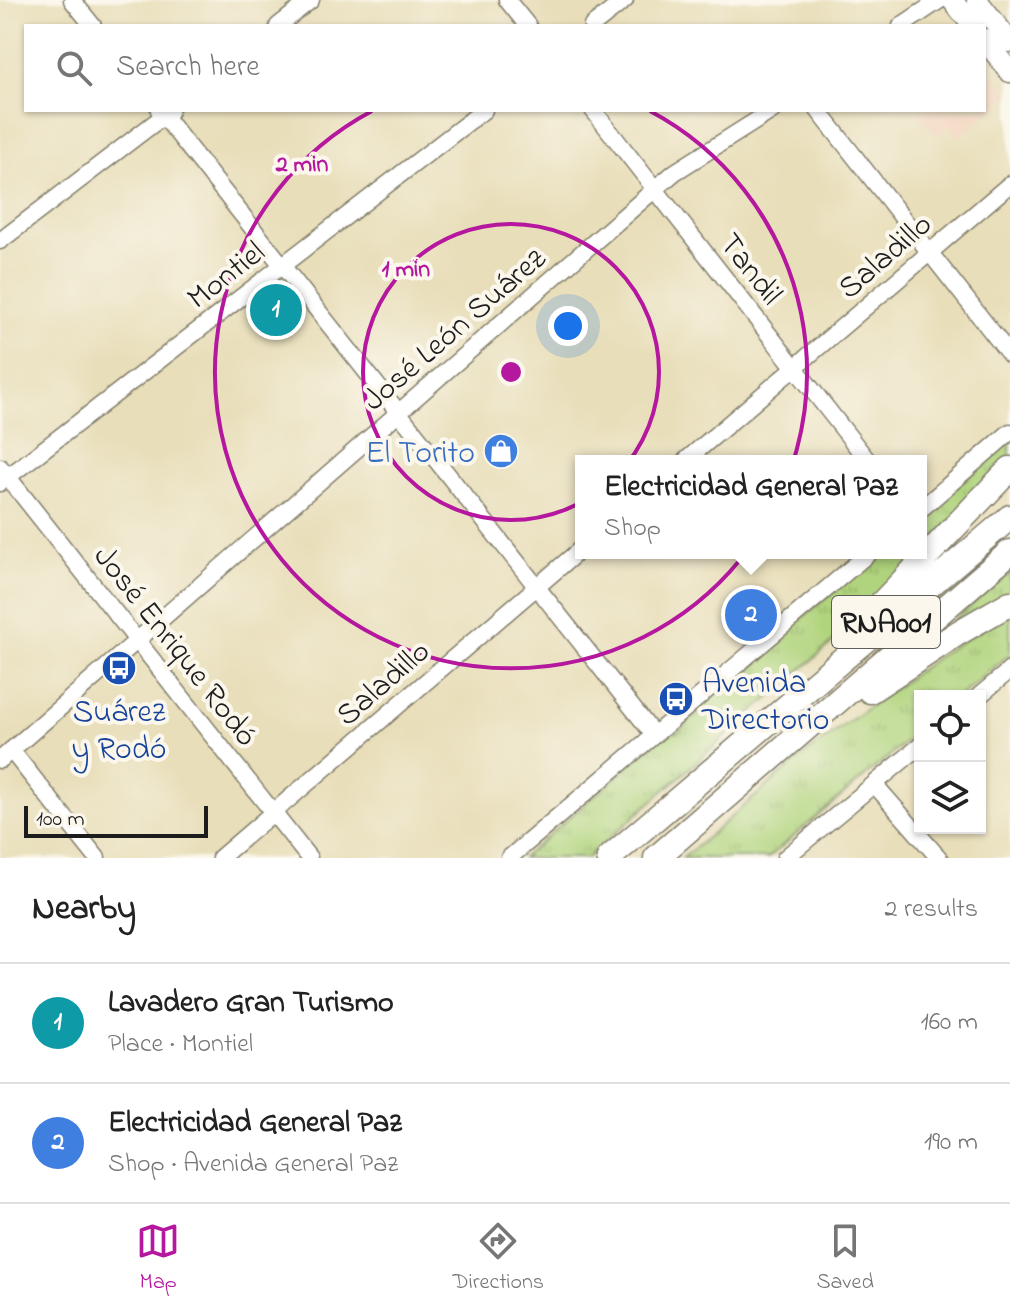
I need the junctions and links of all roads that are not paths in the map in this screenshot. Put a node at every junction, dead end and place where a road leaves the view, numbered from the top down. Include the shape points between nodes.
1 (72, 0) edge
2 (311, 0) edge
3 (507, 0) edge
4 (625, 0) edge
5 (940, 0) edge
6 (952, 0) edge
7 (977, 0) edge
8 (91, 24) edge
9 (281, 24) edge
10 (526, 24) edge
11 (595, 24) edge
12 (904, 24) edge
13 (971, 24) edge
14 (986, 42) edge
15 (1010, 42) edge
16 (1010, 72) edge
17 (164, 112) edge
18 (481, 112) edge
19 (595, 112) edge
20 (770, 112) edge
21 (820, 112) edge
22 (1010, 184) edge
23 (655, 189) junction
24 (0, 241) edge
25 (930, 253) junction
26 (282, 266) junction
27 (1010, 355) edge
28 (795, 368) junction
29 (399, 413) junction
30 (1010, 432) edge
31 (692, 455) edge
32 (863, 455) edge
33 (1010, 469) edge
34 (3, 476) edge
35 (927, 504) edge
36 (1010, 517) edge
37 (1010, 552) edge
38 (575, 554) edge
39 (927, 555) edge
40 (862, 559) edge
41 (923, 559) edge
42 (537, 586) junction
43 (1010, 603) edge
44 (137, 641) junction
45 (1010, 670) edge
46 (986, 690) edge
47 (762, 727) junction
48 (654, 735) junction
49 (791, 742) junction
50 (914, 751) edge
51 (6, 755) edge
52 (875, 785) junction
53 (273, 812) junction
54 (97, 858) edge
55 (220, 858) edge
56 (309, 858) edge
57 (509, 858) edge
58 (609, 858) edge
59 (656, 858) edge
60 (785, 858) edge
61 (939, 858) edge

1 - 8 street
2 - 9 street
3 - 10 street
4 - 11 street
5 - 12 street
6 - 13 main road
7 - 15 main road
14 - 16 main road
17 - 24 street
17 - 26 street
18 - 26 street, Montiel
19 - 23 street, Tandil
20 - 23 street, José León Suárez
21 - 25 street
22 - 25 street, Saladillo
23 - 28 street, Tandil
23 - 29 street, José León Suárez
25 - 27 street
25 - 28 street, Saladillo
26 - 29 street
26 - 34 street, Montiel
28 - 31 street, Saladillo
28 - 32 street, Tandil
29 - 42 street
29 - 44 street, José León Suárez
30 - 35 street
33 - 39 highway
34 - 44 street, José Enrique Rodó
36 - 47 highway, RNA001
37 - 49 highway, RNA001
38 - 42 street, Saladillo
40 - 48 street
41 - 47 highway
42 - 48 street
42 - 53 street, Saladillo
43 - 49 highway
44 - 51 street, José León Suárez
44 - 53 street, José Enrique Rodó
45 - 46 street
47 - 58 highway, RNA001
48 - 57 street
49 - 59 highway, RNA001
50 - 52 street
51 - 54 street
52 - 60 street
52 - 61 street
53 - 55 street, Saladillo
53 - 56 street, José Enrique Rodó

